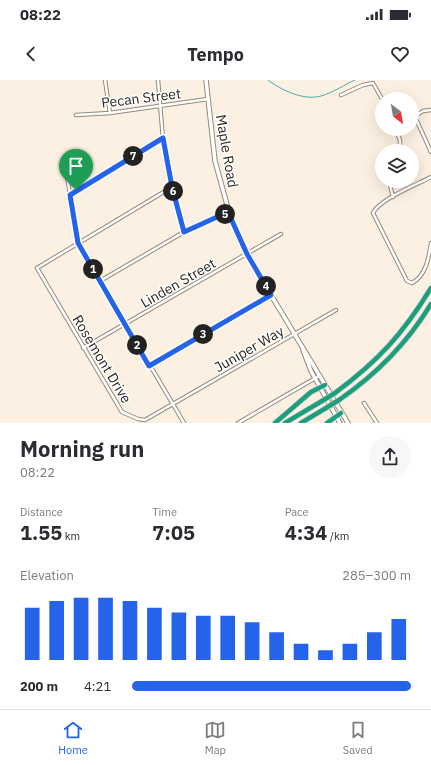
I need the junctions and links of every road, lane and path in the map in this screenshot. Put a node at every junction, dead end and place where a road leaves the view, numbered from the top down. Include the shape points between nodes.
1 (105, 80) edge
2 (158, 80) edge
3 (206, 80) edge
4 (378, 92) edge
5 (342, 95) dead end
6 (208, 99) junction
7 (161, 106) junction
8 (431, 110) edge
9 (110, 113) junction
10 (76, 115) dead end
11 (163, 138) junction
12 (431, 152) edge
13 (65, 164) dead end
14 (431, 177) edge
15 (172, 187) junction
16 (391, 188) edge
17 (70, 195) junction
18 (393, 197) junction
19 (228, 212) junction
20 (184, 232) junction
21 (281, 234) dead end
22 (78, 243) junction
23 (431, 243) edge
24 (247, 254) junction
25 (100, 282) junction
26 (431, 288) edge
27 (271, 295) junction
28 (431, 304) edge
29 (336, 310) dead end
30 (125, 326) junction
31 (294, 334) junction
32 (83, 348) junction
33 (303, 350) junction
34 (149, 366) junction
35 (319, 376) junction
36 (315, 378) junction
37 (322, 386) junction
38 (334, 395) junction
39 (364, 403) dead end
40 (172, 405) junction
41 (341, 412) junction
42 (337, 417) junction
43 (184, 423) edge
44 (238, 423) edge
45 (275, 423) edge
46 (286, 423) edge
47 (301, 423) edge
48 (327, 423) edge
49 (340, 423) edge
50 (348, 423) edge
51 (376, 423) edge

1 - 9 street
2 - 7 street
3 - 6 main road, Maple Road
4 - 5 street via 373,83
6 - 7 street, Pecan Street
6 - 19 main road, Maple Road via 215,161
7 - 9 street, Pecan Street
7 - 11 street
8 - 12 street via 416,115 416,119
9 - 10 street, Pecan Street
11 - 15 street
11 - 17 street
13 - 17 street
14 - 18 street
15 - 20 street
15 - 22 street
16 - 18 street
17 - 22 street
18 - 23 street via 377,207 373,213 408,281 412,283 422,273 428,261
19 - 20 street
19 - 24 main road, Maple Road
20 - 25 street
21 - 24 street, Linden Street
22 - 25 street
22 - 32 street, Rosemont Drive via 37,268
24 - 27 main road, Maple Road
24 - 30 street, Linden Street
25 - 30 street
26 - 38 highway via 403,330 378,358
27 - 31 main road, Maple Road
27 - 34 street
28 - 47 highway, bridge via 409,337 368,379 340,400
29 - 31 street, Juniper Way
30 - 32 street, Linden Street
30 - 34 street
31 - 33 main road, Maple Road
31 - 40 street, Juniper Way
32 - 40 street, Rosemont Drive via 122,412 142,420
33 - 35 main road, Maple Road
33 - 36 main road, Maple Road
34 - 40 street
35 - 36 street
35 - 37 main road, Maple Road
36 - 37 main road, Maple Road
36 - 44 street
37 - 38 main road, Maple Road
37 - 42 main road, Maple Road
37 - 45 highway via 311,392
38 - 41 main road, Maple Road
38 - 46 highway, bridge
39 - 51 street
40 - 43 street
41 - 42 highway
41 - 50 main road, Maple Road
42 - 48 highway
42 - 49 main road, Maple Road

